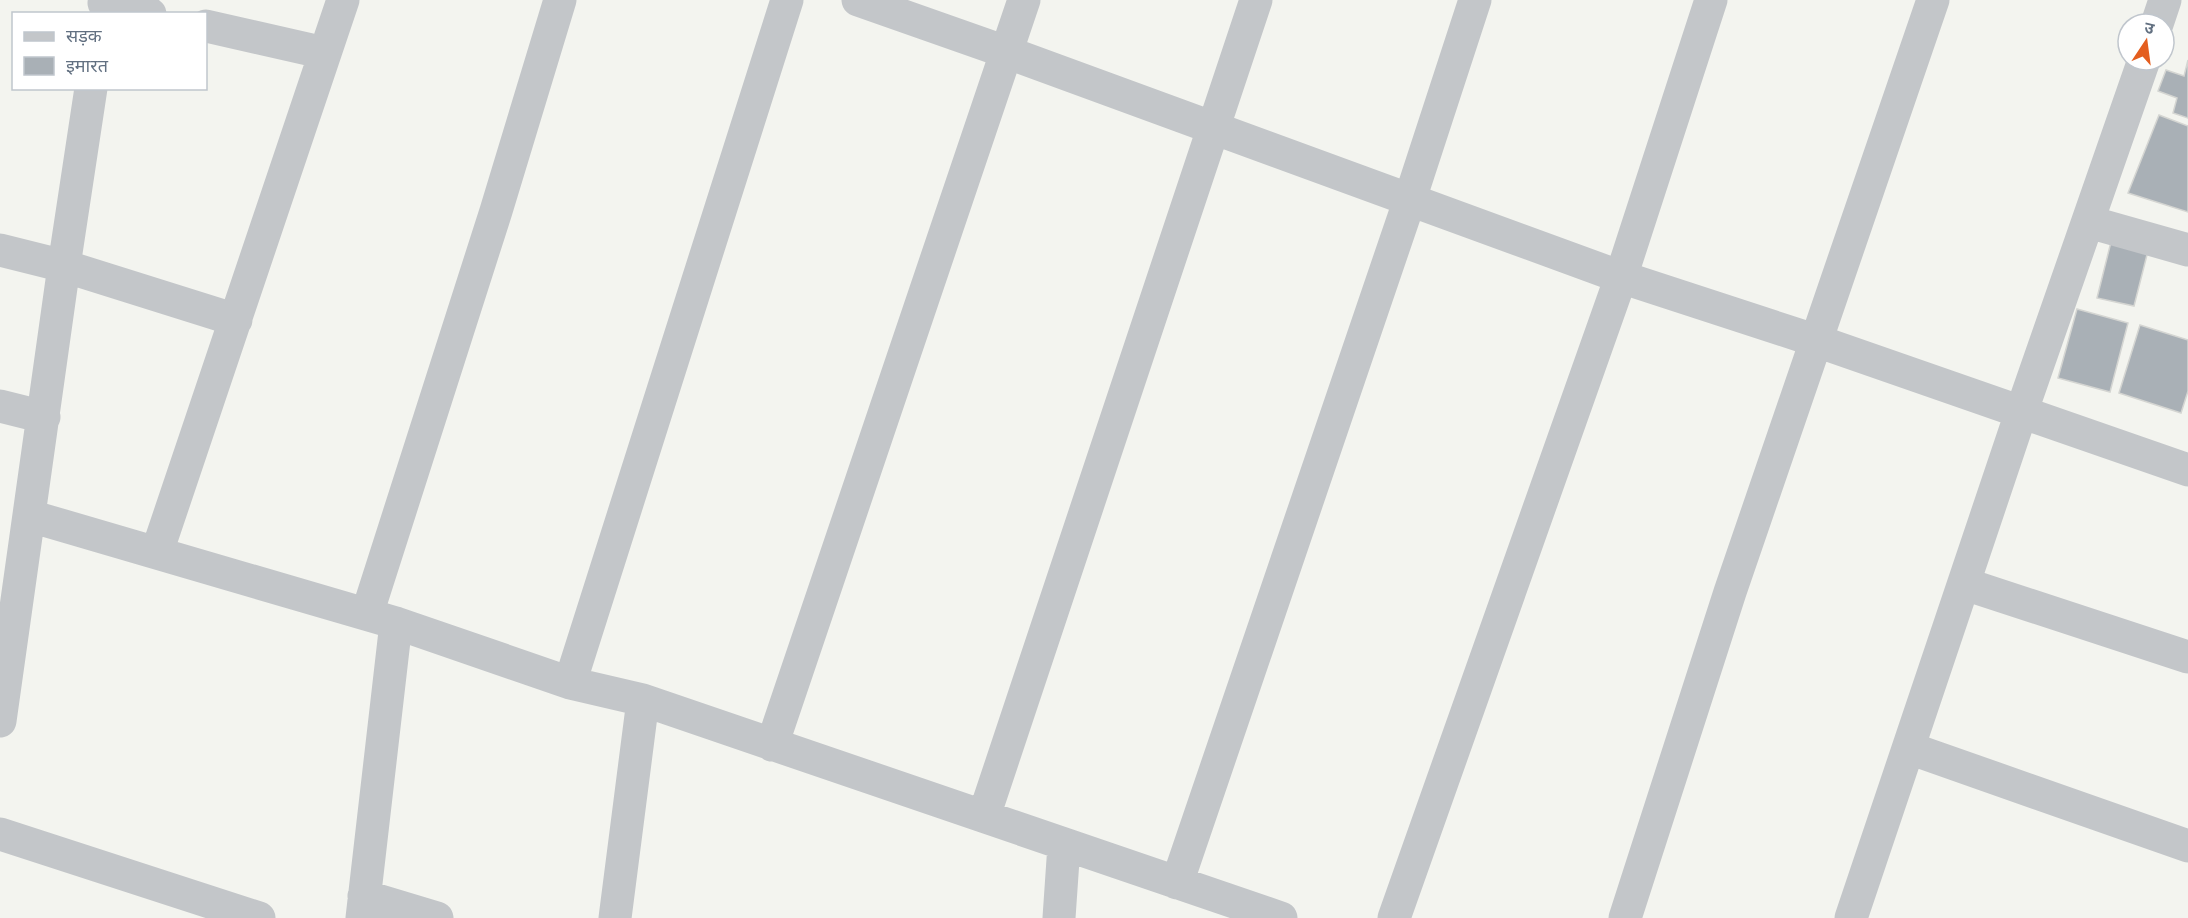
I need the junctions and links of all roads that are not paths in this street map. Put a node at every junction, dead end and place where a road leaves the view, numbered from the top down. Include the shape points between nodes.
1 (344, 0) edge
2 (560, 0) edge
3 (787, 0) edge
4 (858, 0) edge
5 (1024, 0) edge
6 (1256, 0) edge
7 (1475, 0) edge
8 (1711, 0) edge
9 (1933, 0) edge
10 (2166, 0) edge
11 (104, 6) edge
12 (2188, 6) edge
13 (138, 12) edge
14 (207, 26) edge
15 (1006, 52) junction
16 (325, 53) junction
17 (2140, 72) edge
18 (91, 90) edge
19 (1215, 128) junction
20 (1410, 199) junction
21 (2089, 222) junction
22 (0, 250) edge
23 (2188, 250) edge
24 (64, 266) junction
25 (1621, 277) junction
26 (236, 320) junction
27 (1816, 341) junction
28 (0, 406) edge
29 (2021, 413) junction
30 (44, 417) junction
31 (2188, 470) edge
32 (30, 516) junction
33 (157, 552) junction
34 (1965, 584) junction
35 (9, 591) edge
36 (381, 618) junction
37 (2188, 657) edge
38 (570, 683) junction
39 (643, 700) junction
40 (0, 722) edge
41 (772, 746) junction
42 (1909, 748) junction
43 (984, 816) junction
44 (0, 834) edge
45 (1064, 845) junction
46 (2188, 846) edge
47 (1177, 883) junction
48 (363, 907) edge
49 (259, 918) edge
50 (436, 918) edge
51 (615, 918) edge
52 (1059, 918) edge
53 (1281, 918) edge
54 (1394, 918) edge
55 (1625, 918) edge
56 (1851, 918) edge

1 - 16 street
2 - 36 street
3 - 38 street
4 - 15 street
5 - 15 street
6 - 19 street
7 - 20 street
8 - 25 street
9 - 27 street
10 - 12 street
11 - 13 street
14 - 16 street
15 - 19 street
15 - 41 street
16 - 26 street
17 - 21 street
18 - 24 street
19 - 20 street
19 - 43 street
20 - 25 street
20 - 47 street
21 - 23 street
21 - 29 street
22 - 24 street
24 - 26 street
24 - 30 street
25 - 27 street
25 - 54 street
26 - 33 street
27 - 29 street
27 - 55 street
28 - 30 street
29 - 31 street
29 - 34 street
30 - 32 street
32 - 33 street
32 - 35 street
33 - 36 street
34 - 37 street
34 - 42 street
35 - 40 street
36 - 38 street
36 - 48 street
38 - 39 street
39 - 41 street
39 - 51 street
41 - 43 street
42 - 46 street
42 - 56 street
43 - 45 street
44 - 49 street
45 - 47 street
45 - 52 street
47 - 53 street
48 - 50 street

